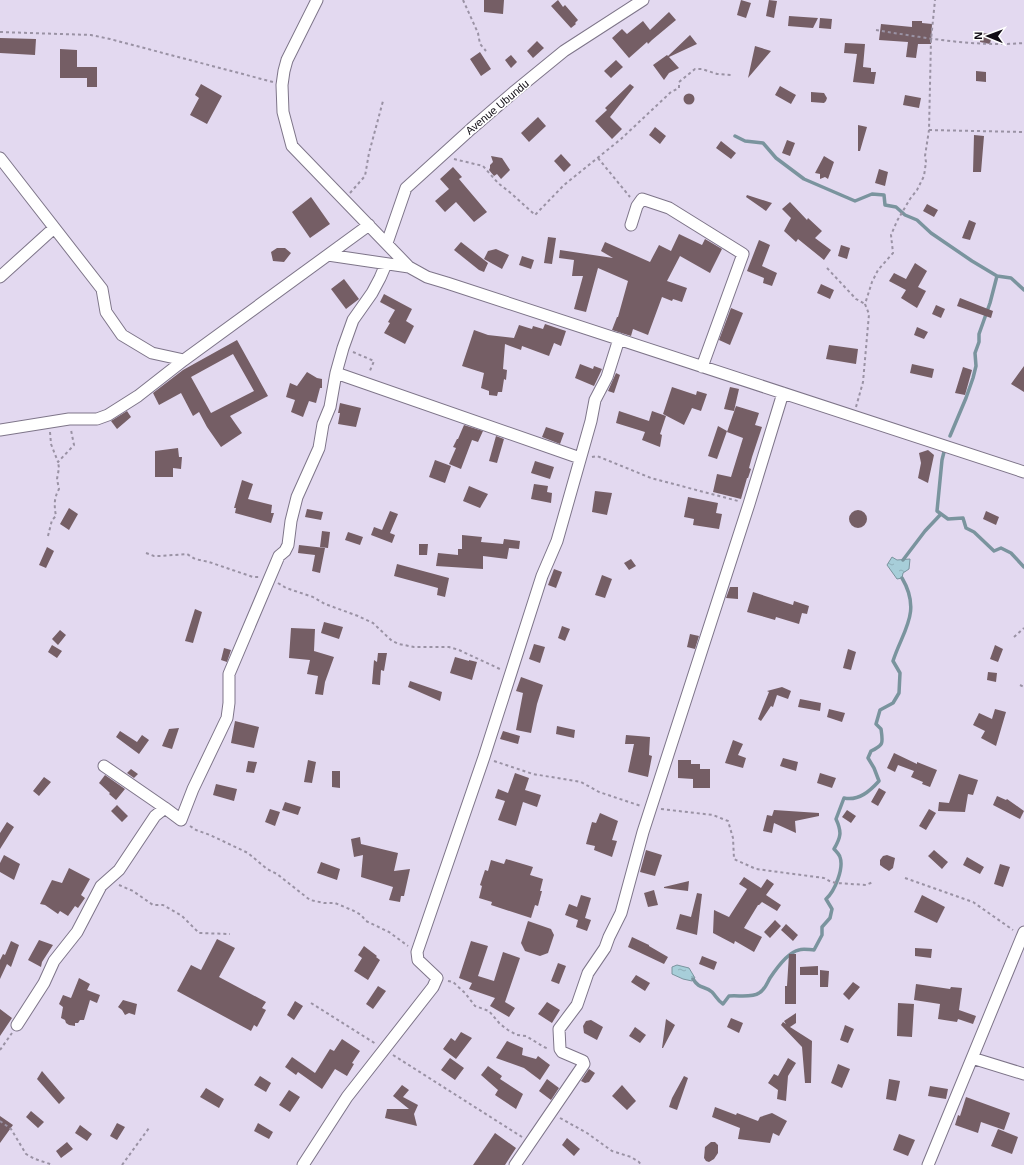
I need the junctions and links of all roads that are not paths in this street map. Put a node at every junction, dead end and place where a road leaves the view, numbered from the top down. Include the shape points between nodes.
1 (317, 0) edge
2 (642, 0) edge
3 (0, 158) edge
4 (369, 225) junction
5 (630, 225) dead end
6 (54, 228) junction
7 (387, 243) junction
8 (328, 255) junction
9 (386, 264) junction
10 (409, 267) junction
11 (0, 277) edge
12 (620, 340) junction
13 (184, 360) junction
14 (702, 367) junction
15 (336, 373) junction
16 (783, 393) junction
17 (0, 430) edge
18 (580, 458) junction
19 (1024, 472) edge
20 (104, 766) dead end
21 (166, 808) junction
22 (1024, 932) edge
23 (17, 1024) road end
24 (972, 1058) junction
25 (1024, 1074) edge
26 (302, 1165) edge
27 (515, 1165) edge
28 (928, 1165) edge

1 - 4 street via 287,60 282,85 283,112 292,146
2 - 7 street, Avenue Ubundu via 564,51 406,188
3 - 6 street
4 - 7 street
4 - 8 street
5 - 14 street via 642,199 669,208 743,254
6 - 11 street
6 - 13 street via 102,289 106,312 122,335 152,353
7 - 10 street
8 - 9 street
8 - 13 street
9 - 10 street
9 - 15 street via 372,292 353,320
10 - 12 street via 427,276
12 - 14 street
12 - 18 street via 607,377 595,400
13 - 17 street via 138,396 108,415 97,419 69,419
14 - 16 street
15 - 18 street
15 - 21 street via 319,448 297,497 288,546 279,556 229,674 227,718 181,820
16 - 19 street
16 - 27 street via 650,807 620,915 604,950 588,973 577,1005 559,1029 562,1052 583,1061 584,1064
18 - 26 street via 557,541 542,576 417,952 418,960 437,978 433,987 347,1097
20 - 21 street
21 - 23 street via 155,816 119,870 101,886 76,932 54,961 44,983
22 - 24 street
24 - 25 street
24 - 28 street

